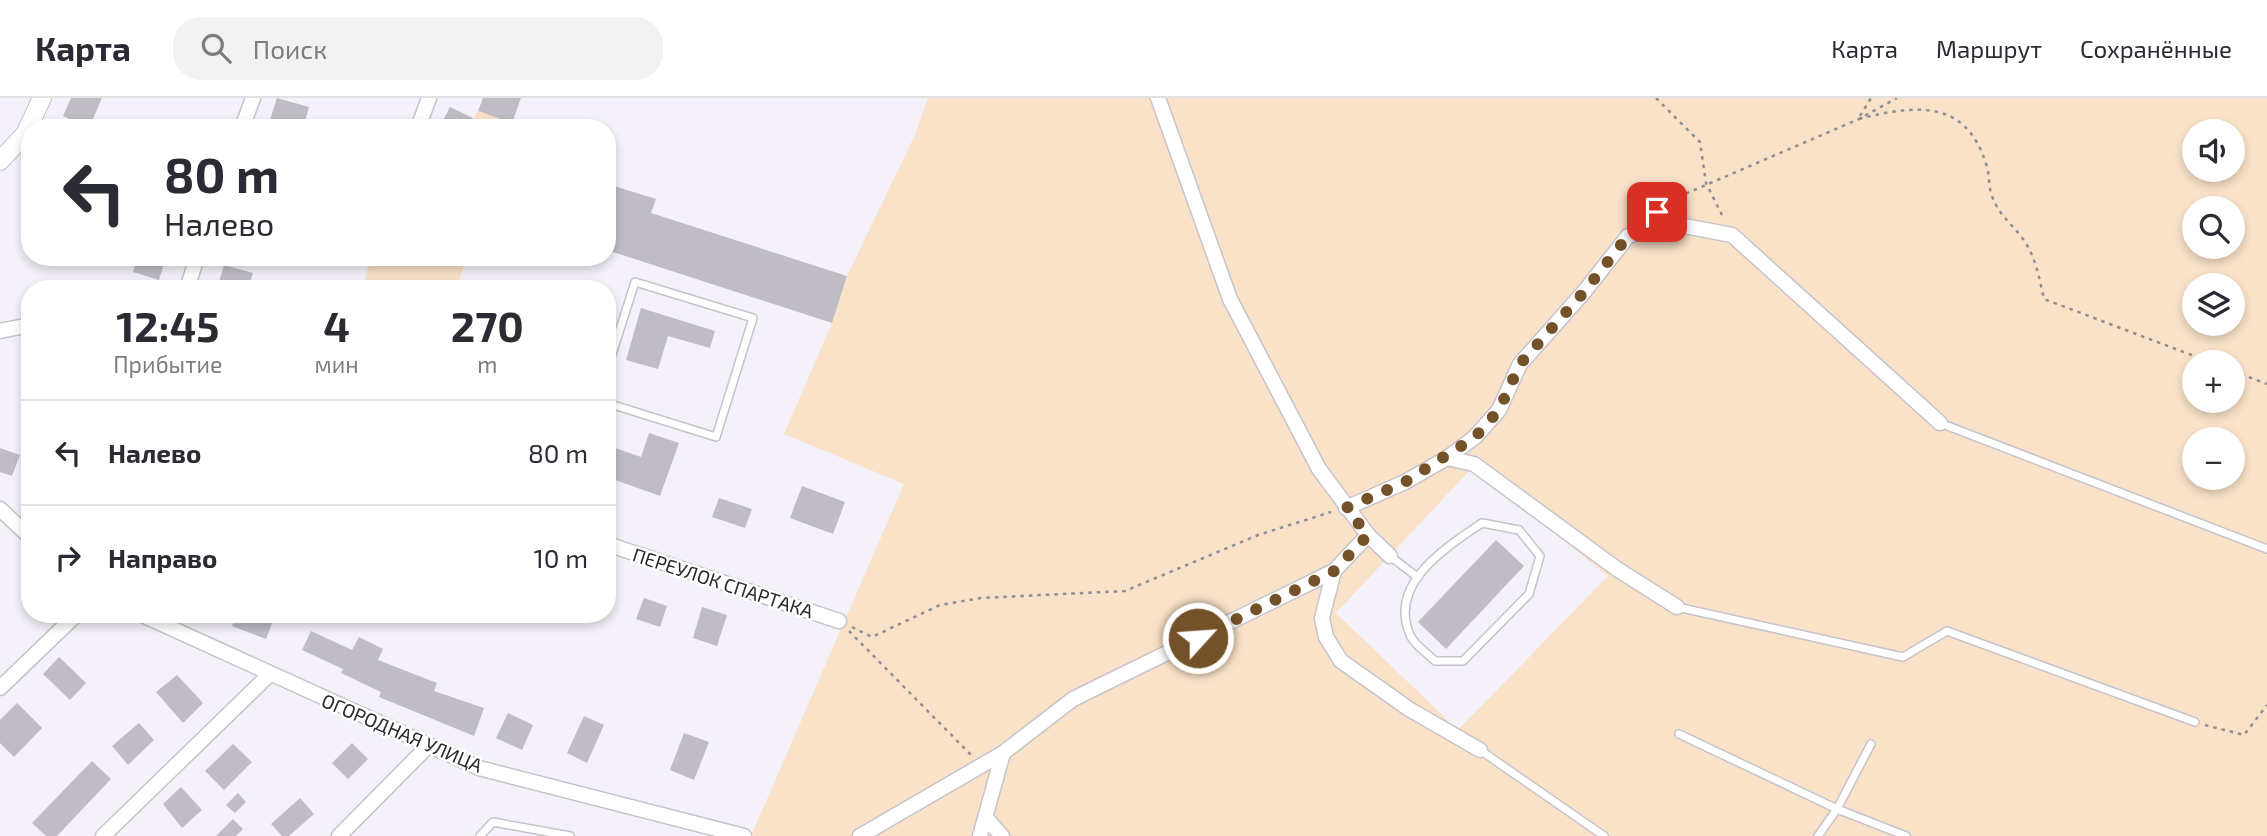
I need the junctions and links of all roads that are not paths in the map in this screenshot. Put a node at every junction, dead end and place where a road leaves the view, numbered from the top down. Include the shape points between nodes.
1 (43, 98) edge
2 (253, 98) edge
3 (429, 98) edge
4 (1157, 98) edge
5 (32, 119) edge
6 (245, 119) edge
7 (421, 119) edge
8 (21, 139) edge
9 (0, 160) edge
10 (21, 327) edge
11 (0, 331) edge
12 (616, 342) edge
13 (616, 407) edge
14 (1940, 423) joint
15 (1447, 458) junction
16 (1346, 508) junction
17 (0, 509) edge
18 (21, 529) edge
19 (1368, 535) junction
20 (616, 547) edge
21 (2267, 549) edge
22 (1390, 556) joint
23 (1334, 571) junction
24 (1416, 576) junction
25 (1677, 607) joint
26 (839, 621) road end
27 (68, 623) edge
28 (159, 623) edge
29 (269, 675) junction
30 (0, 688) edge
31 (2195, 722) road end
32 (1679, 734) dead end
33 (1871, 744) dead end
34 (428, 746) junction
35 (1480, 750) joint
36 (1003, 753) junction
37 (1837, 809) junction
38 (986, 818) junction
39 (103, 836) edge
40 (339, 836) edge
41 (480, 836) edge
42 (570, 836) edge
43 (744, 836) edge
44 (860, 836) edge
45 (980, 836) edge
46 (1002, 836) edge
47 (1604, 836) edge
48 (1818, 836) edge
49 (1906, 836) edge

1 - 5 street
2 - 6 street
3 - 7 street
4 - 16 street via 1230,299 1319,469
8 - 9 street
10 - 11 street
12 - 13 lane via 635,282 753,318 716,437
14 - 15 street via 1732,235 1674,224 1628,236 1520,364 1499,410 1475,437
14 - 21 lane
15 - 16 street
15 - 25 street via 1474,464
16 - 19 street
17 - 18 street
19 - 22 street
19 - 23 street
20 - 26 street, ПЕРЕУЛОК СПАРТАКА
22 - 24 lane
23 - 35 street via 1322,618 1326,636 1342,661 1409,709
23 - 36 street via 1073,699
24 - 24 lane via 1443,549 1482,523 1519,530 1540,556 1529,594 1463,661 1435,661 1412,639 1404,611
25 - 31 lane via 1903,657 1947,631
27 - 30 street
28 - 29 street, ОГОРОДНАЯ УЛИЦА
29 - 34 street, ОГОРОДНАЯ УЛИЦА
29 - 39 street
32 - 37 lane
33 - 37 lane
34 - 40 street
34 - 43 street, ОГОРОДНАЯ УЛИЦА via 478,768
35 - 47 lane
36 - 38 street
36 - 44 street
37 - 48 lane
37 - 49 lane
38 - 45 street
38 - 46 street
41 - 42 lane via 493,822

